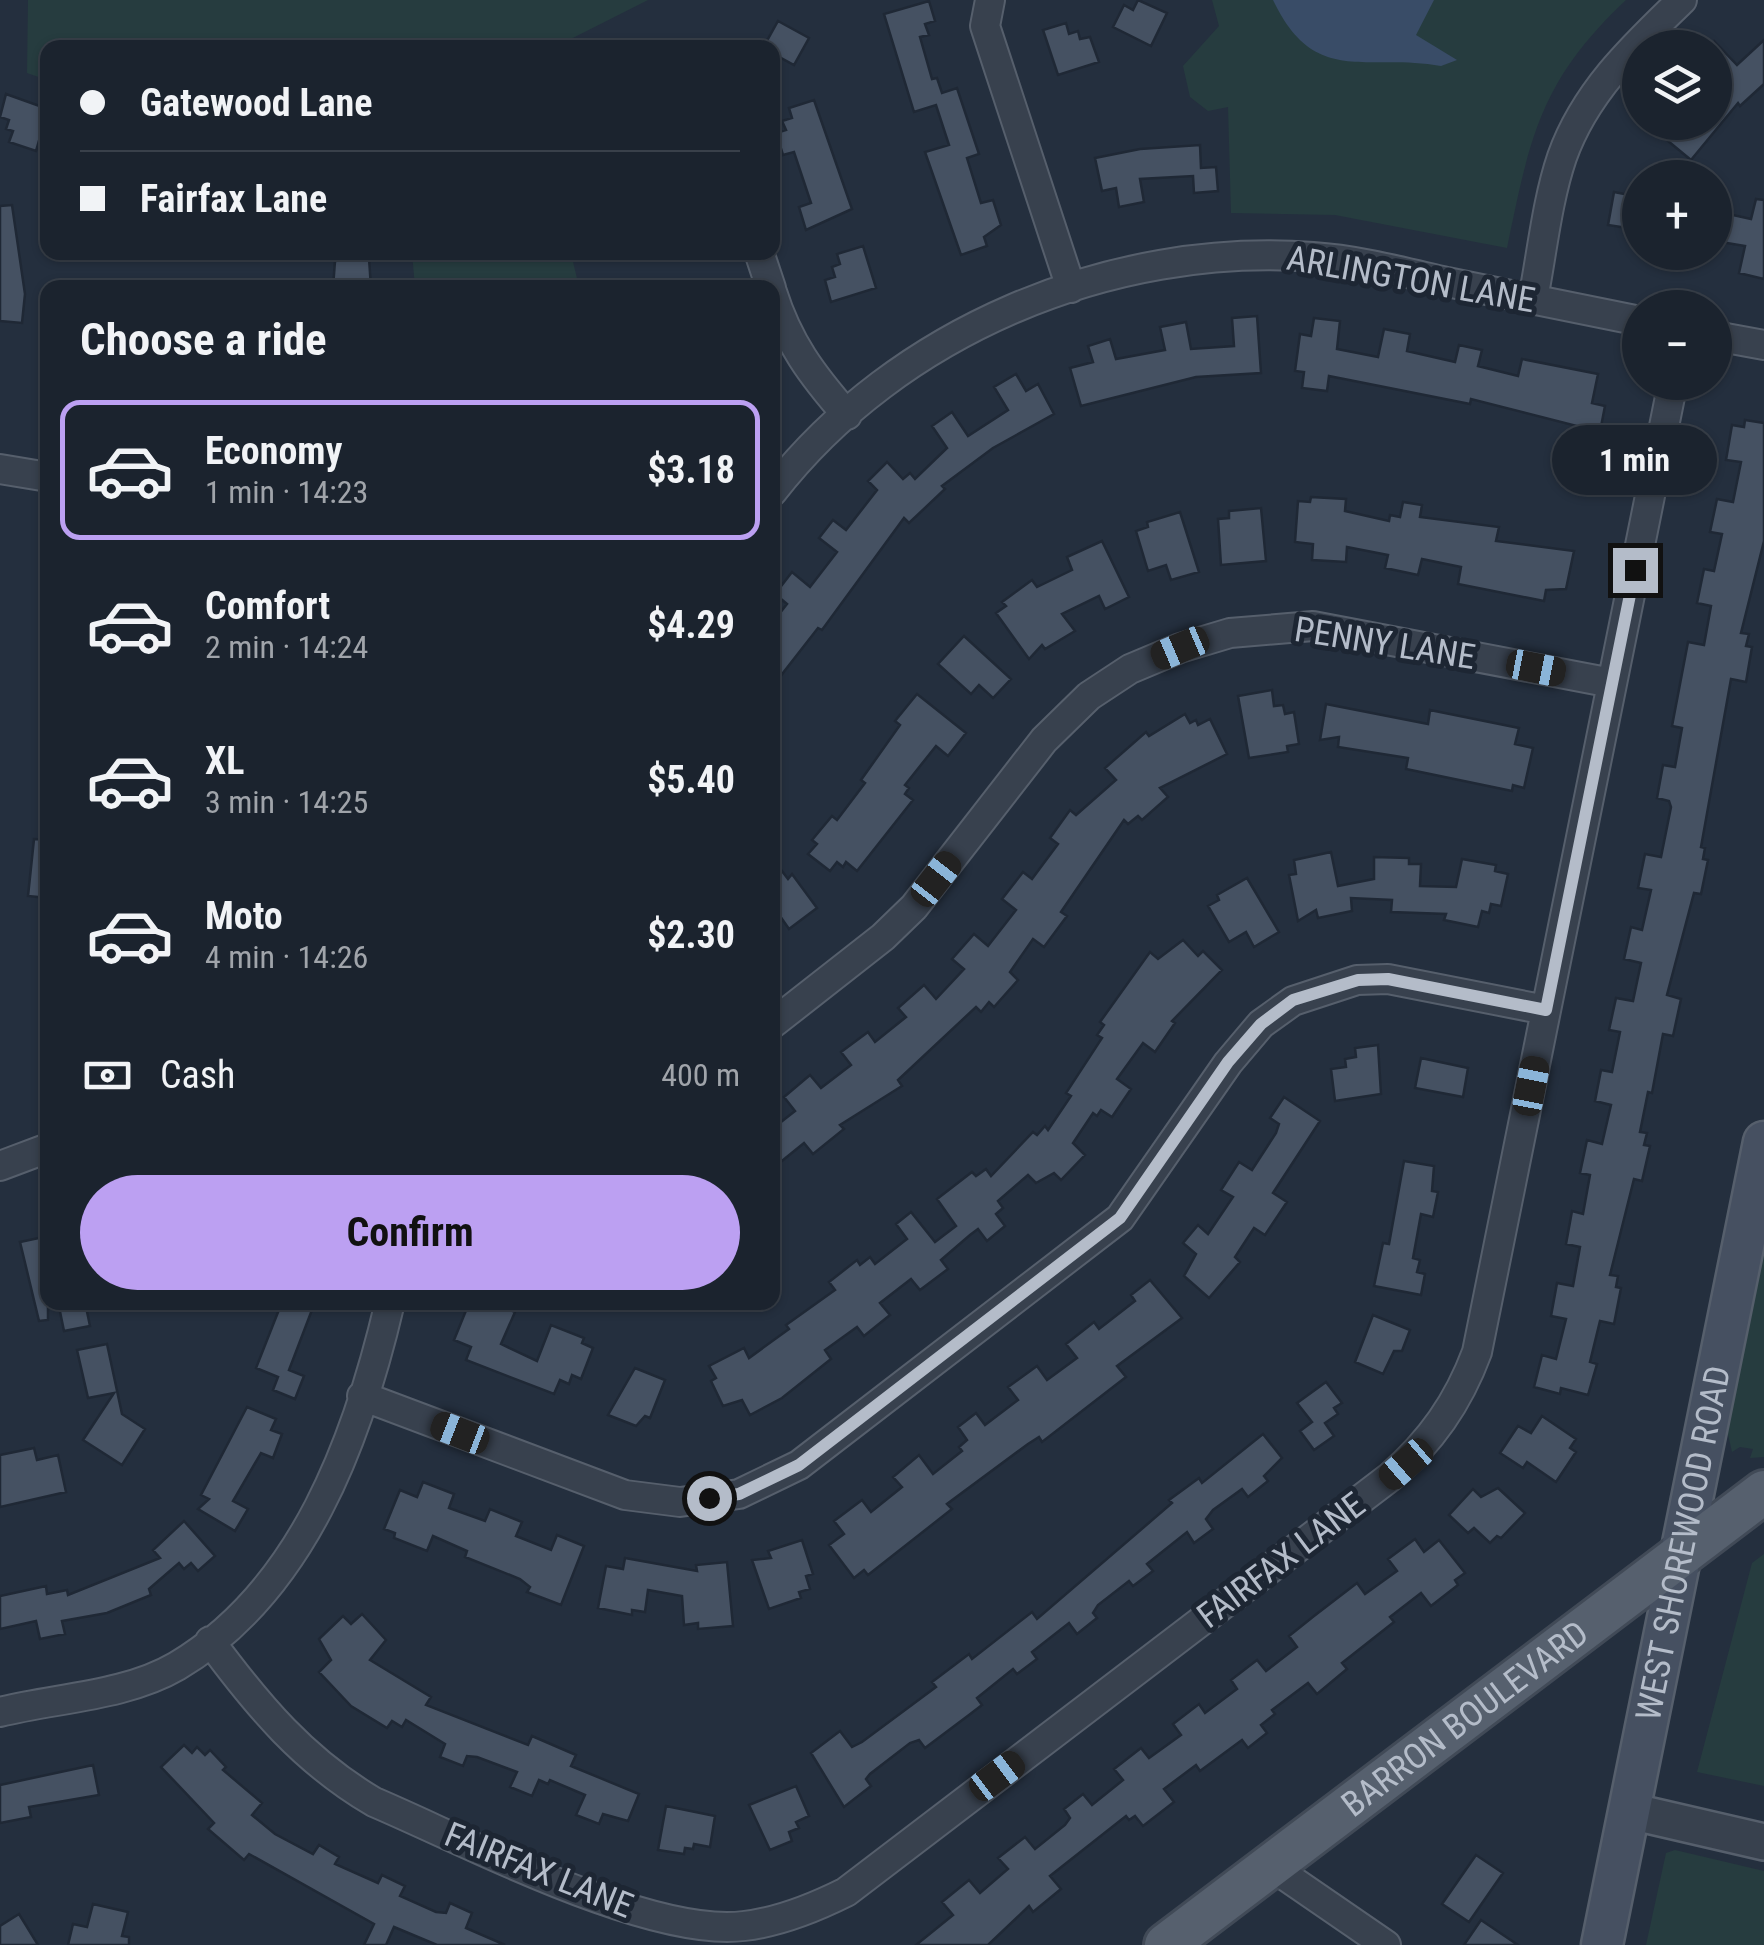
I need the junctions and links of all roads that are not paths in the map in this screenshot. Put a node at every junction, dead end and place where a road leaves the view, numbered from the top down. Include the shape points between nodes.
1 (990, 0) edge
2 (1682, 0) edge
3 (1071, 288) junction
4 (1532, 300) junction
5 (780, 312) edge
6 (1622, 318) edge
7 (1732, 339) edge
8 (1764, 345) edge
9 (1669, 400) edge
10 (847, 415) junction
11 (0, 469) edge
12 (40, 476) edge
13 (780, 484) edge
14 (1612, 683) junction
15 (1546, 1010) junction
16 (780, 1018) edge
17 (1764, 1142) edge
18 (40, 1151) edge
19 (0, 1166) edge
20 (388, 1310) edge
21 (362, 1396) junction
22 (1764, 1492) edge
23 (1682, 1552) junction
24 (210, 1642) junction
25 (0, 1712) edge
26 (1632, 1801) junction
27 (1764, 1826) edge
28 (1764, 1842) edge
29 (1272, 1866) junction
30 (693, 1935) edge
31 (1166, 1945) edge
32 (1386, 1945) edge
33 (1602, 1945) edge

1 - 3 street via 985,26
2 - 4 street via 1625,55 1576,124 1561,159
3 - 4 street, ARLINGTON LANE via 1127,270 1254,255 1359,263
3 - 10 street, ARLINGTON LANE via 958,335 906,366
4 - 6 street, ARLINGTON LANE
5 - 10 street via 792,346
7 - 8 street
9 - 14 street, FAIRFAX LANE
10 - 13 street, ARLINGTON LANE
11 - 12 street
14 - 15 street, FAIRFAX LANE
14 - 16 street, PENNY LANE via 1313,626 1230,632 1180,648 1090,696 1044,740 914,907
15 - 21 street via 1388,979 1358,980 1293,1000 1228,1062 1120,1218 799,1465 739,1494 680,1502 625,1494
15 - 30 street, FAIRFAX LANE via 1477,1352 1465,1385 1422,1450 846,1892 774,1920
17 - 23 main road, WEST SHOREWOOD ROAD
18 - 19 street
20 - 21 street
21 - 24 street via 304,1538 273,1584
22 - 23 main road, BARRON BOULEVARD
23 - 26 main road, WEST SHOREWOOD ROAD
23 - 29 main road, BARRON BOULEVARD
24 - 25 street via 174,1668
24 - 30 street, FAIRFAX LANE via 274,1724 338,1781
26 - 27 street
26 - 28 street
26 - 33 main road, WEST SHOREWOOD ROAD
29 - 31 main road, BARRON BOULEVARD
29 - 32 street

